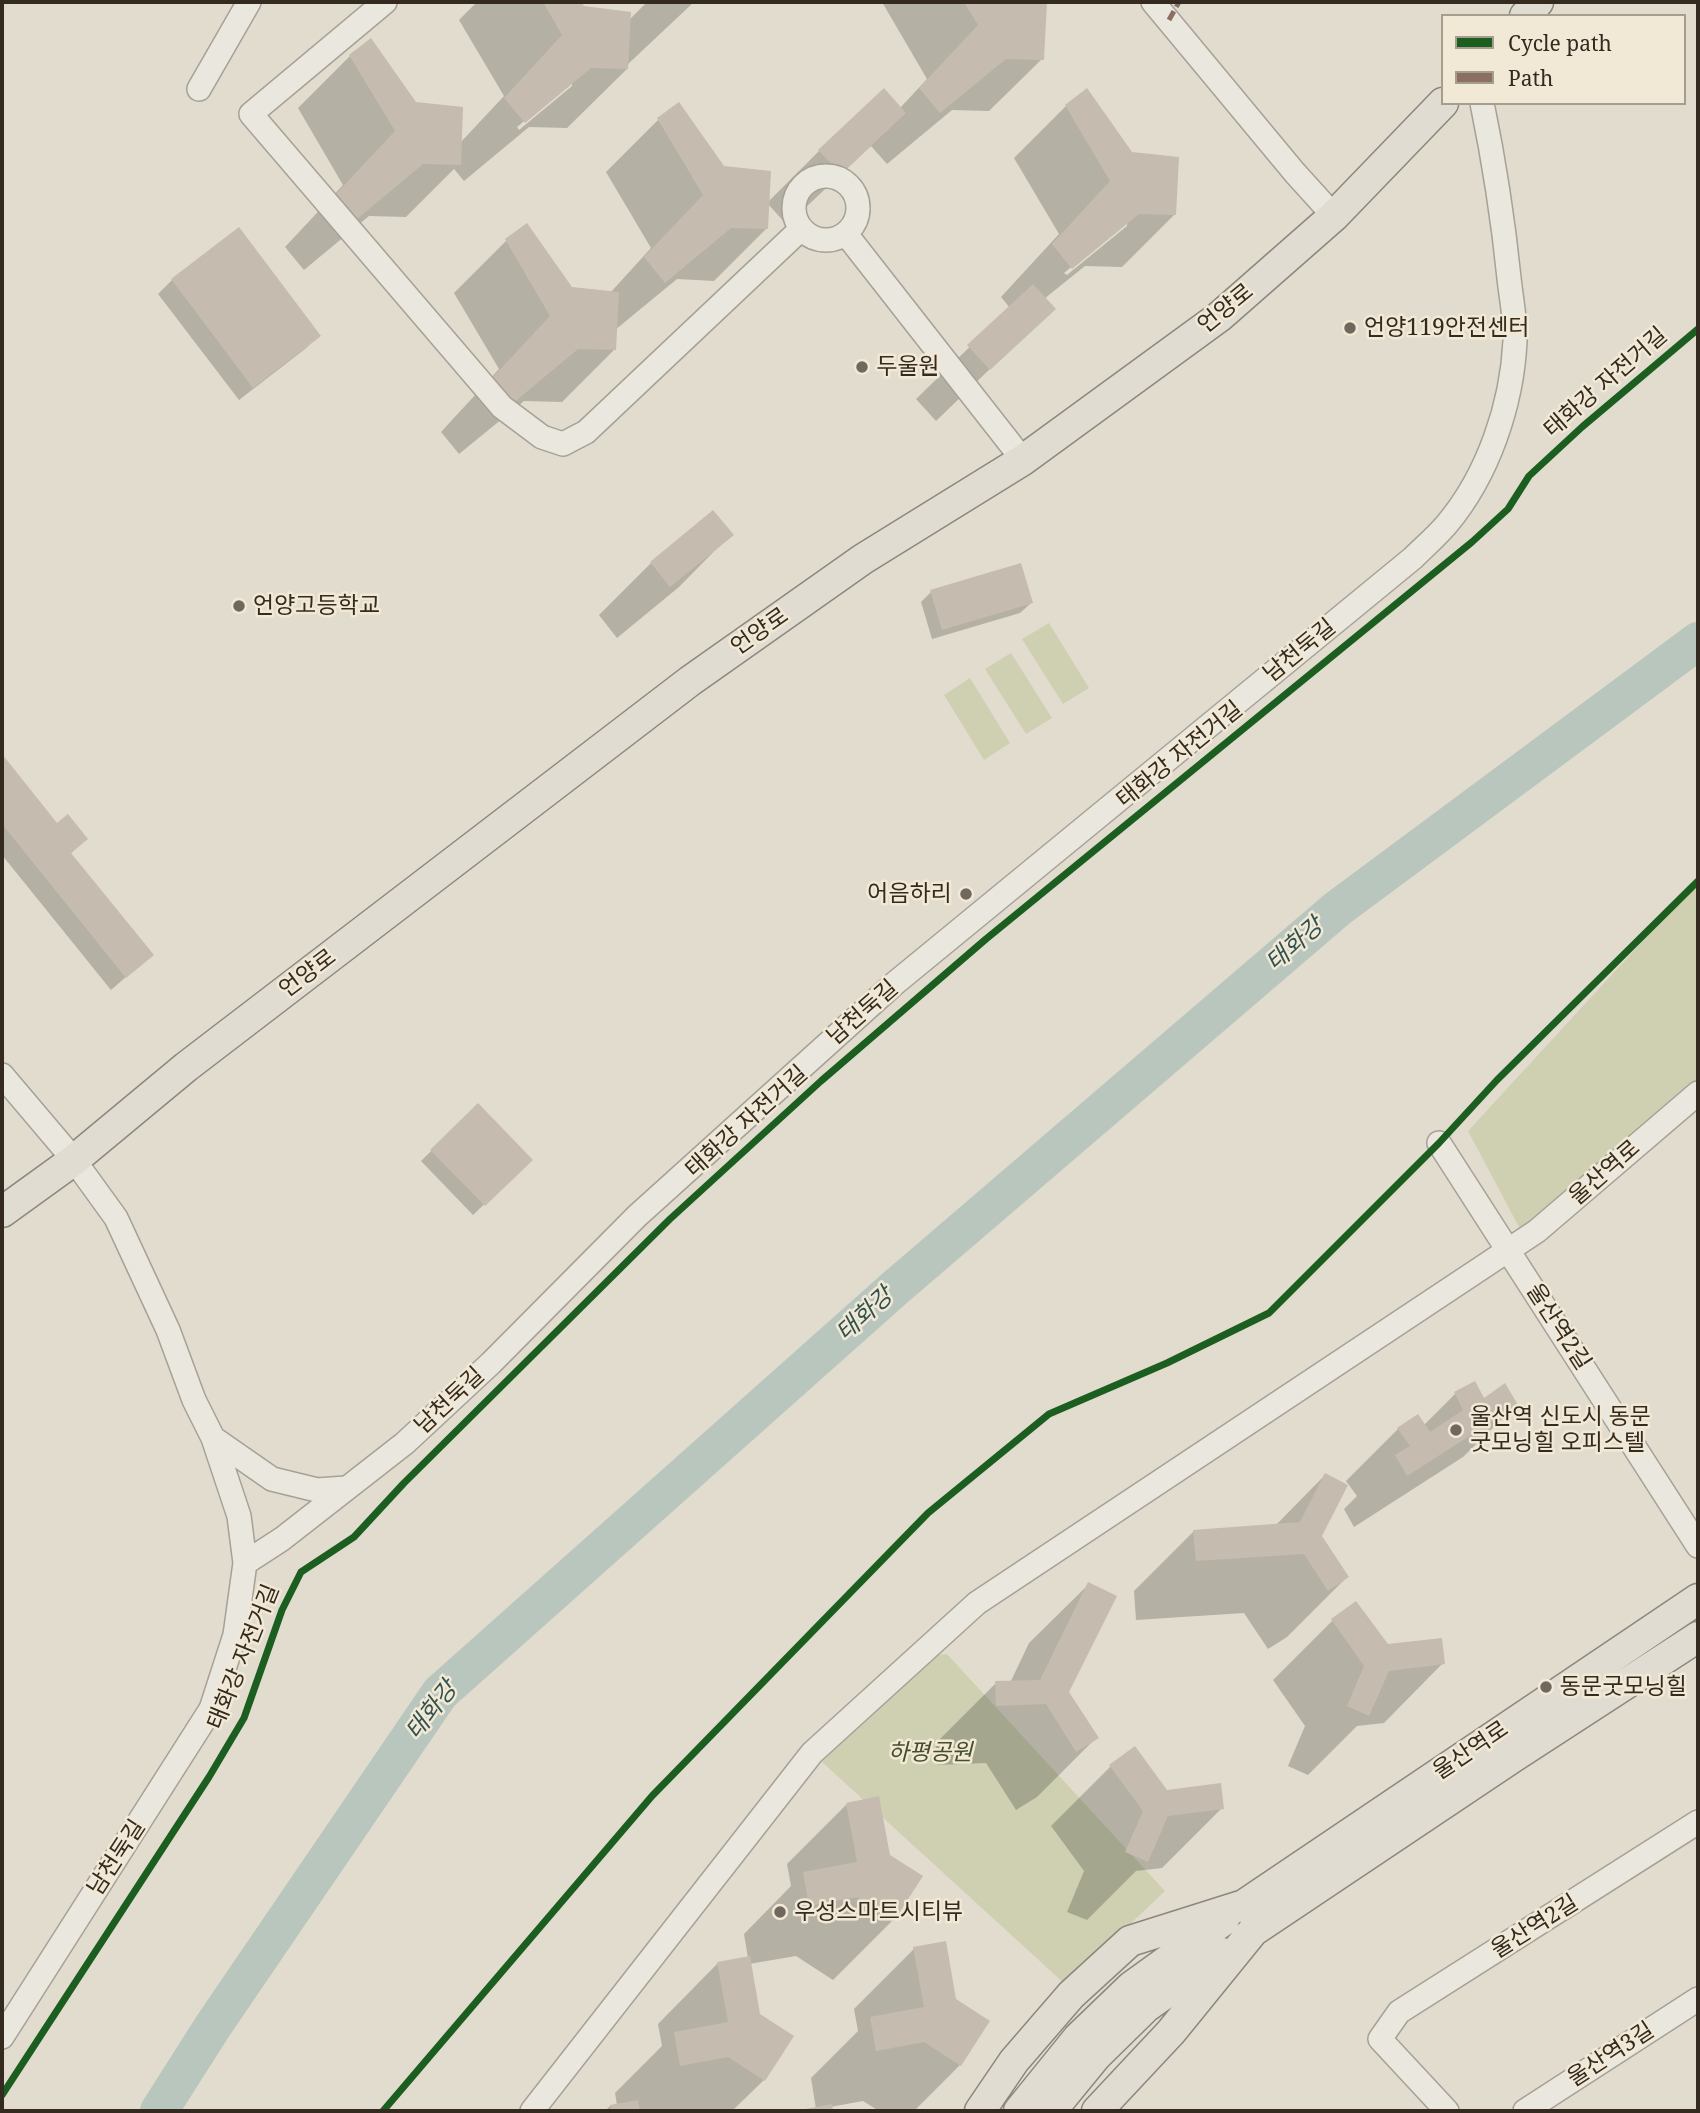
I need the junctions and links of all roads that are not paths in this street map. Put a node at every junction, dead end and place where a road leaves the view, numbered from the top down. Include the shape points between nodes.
1 (249, 2) edge
2 (385, 2) edge
3 (1153, 2) edge
4 (199, 89) dead end
5 (1441, 105) edge
6 (1482, 105) edge
7 (1334, 216) junction
8 (802, 229) junction
9 (846, 234) junction
10 (1023, 460) junction
11 (2, 1075) edge
12 (1698, 1093) edge
13 (1440, 1143) dead end
14 (74, 1160) junction
15 (2, 1212) edge
16 (1508, 1250) junction
17 (214, 1438) junction
18 (346, 1488) junction
19 (1698, 1546) edge
20 (245, 1563) junction
21 (1698, 1599) edge
22 (1698, 1637) edge
23 (1698, 1822) edge
24 (1249, 1918) junction
25 (1698, 1999) edge
26 (2, 2037) edge
27 (532, 2111) edge
28 (980, 2111) edge
29 (1019, 2111) edge
30 (1051, 2111) edge
31 (1097, 2111) edge
32 (1447, 2111) edge
33 (1525, 2111) edge

1 - 4 street
2 - 8 street via 251,114 502,407 542,437 563,444 586,432
3 - 7 street
5 - 7 main road, 언양로
6 - 18 street, 남천둑길 via 1505,240 1514,352 1496,434 1477,478 1447,525 1413,558 885,993 637,1216 405,1443
7 - 10 main road, 언양로 via 1219,317
8 - 9 street via 825,241
8 - 9 street via 794,214 798,193 813,179 834,177 851,187 856,196 857,217
9 - 10 street
10 - 14 main road, 언양로 via 863,559 690,681 186,1067
11 - 14 street
12 - 16 street, 울산역로 via 1537,1231
13 - 16 street, 울산역2길
14 - 15 main road, 언양로
14 - 17 street via 116,1218
16 - 19 street, 울산역2길
16 - 27 street, 울산역로 via 977,1603 812,1753
17 - 18 street via 272,1479 317,1490
17 - 20 street via 239,1516
18 - 20 street, 남천둑길
20 - 26 street, 남천둑길 via 235,1634 211,1709
21 - 24 main road, 울산역로
22 - 24 main road, 울산역로 via 1513,1757
23 - 32 street, 울산역2길 via 1399,2012 1380,2039
24 - 28 main road, 울산역로 via 1130,1941 1071,1996 1014,2061
24 - 29 main road, 울산역로 via 1131,1987 1078,2038
24 - 30 main road, 울산역로 via 1146,2007 1096,2056
24 - 31 main road, 울산역로 via 1171,2032
25 - 33 street, 울산역3길

